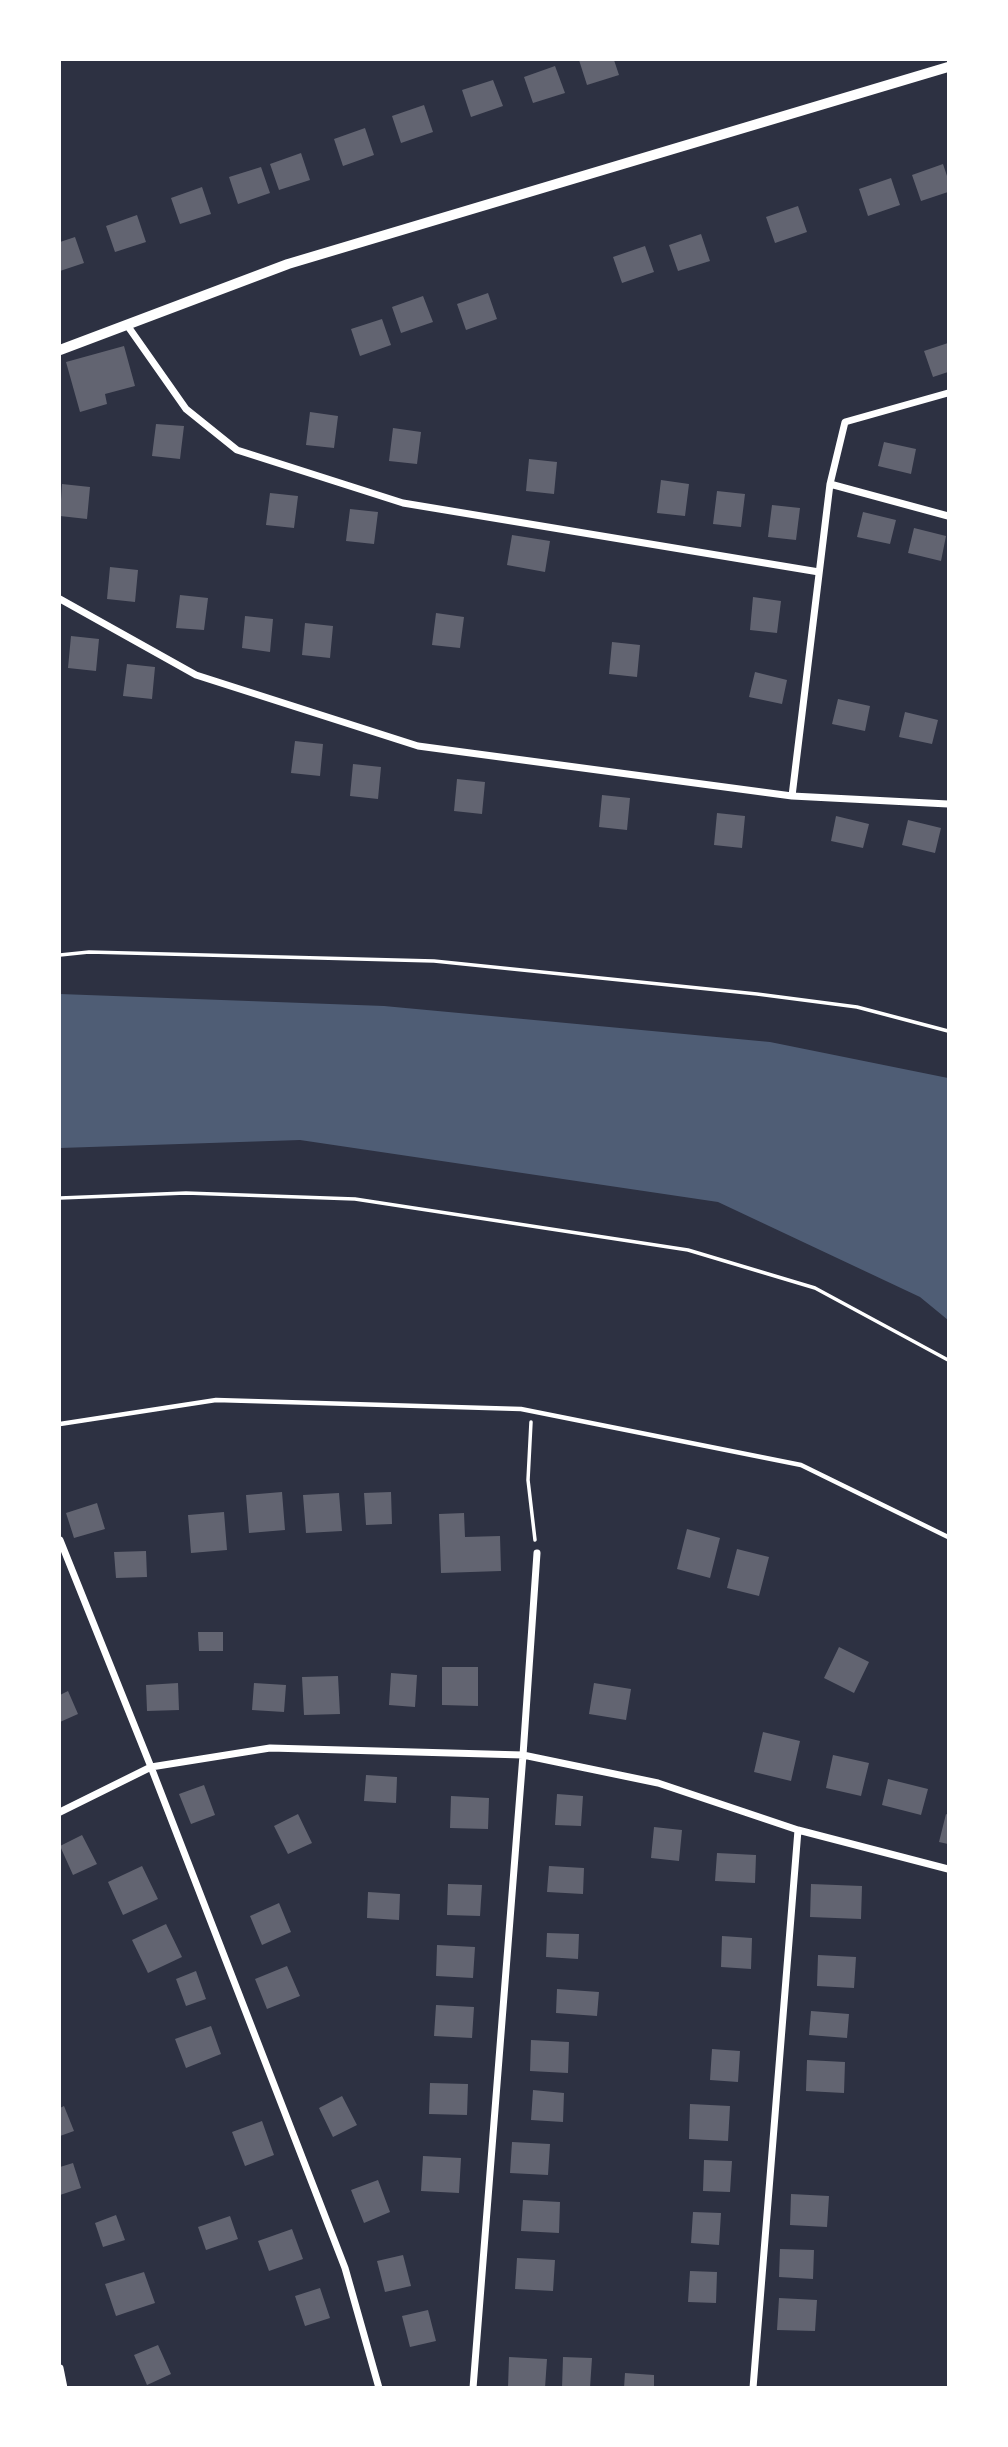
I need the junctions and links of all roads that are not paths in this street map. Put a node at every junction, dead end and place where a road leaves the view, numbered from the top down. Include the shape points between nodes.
1 (948, 67) edge
2 (127, 325) junction
3 (60, 350) edge
4 (948, 393) edge
5 (830, 484) junction
6 (948, 516) edge
7 (819, 572) junction
8 (60, 599) edge
9 (792, 796) junction
10 (948, 804) edge
11 (60, 1424) edge
12 (948, 1536) edge
13 (60, 1540) edge
14 (537, 1553) road end
15 (523, 1755) junction
16 (151, 1767) junction
17 (60, 1812) edge
18 (798, 1830) junction
19 (948, 1869) edge
20 (60, 2368) edge
21 (64, 2388) edge
22 (379, 2388) edge
23 (472, 2388) edge
24 (753, 2388) edge

1 - 2 street via 288,264
2 - 3 street
2 - 7 street via 186,409 237,450 403,503
4 - 5 street via 845,422
5 - 6 street
5 - 7 street
7 - 9 street
8 - 9 street via 196,675 418,746
9 - 10 street
11 - 12 lane via 216,1400 532,1411 801,1465
13 - 16 street
14 - 15 street
15 - 16 street via 270,1748
15 - 18 street via 658,1783
15 - 23 street
16 - 17 street
16 - 22 street via 345,2268
18 - 19 street
18 - 24 street
20 - 21 street

